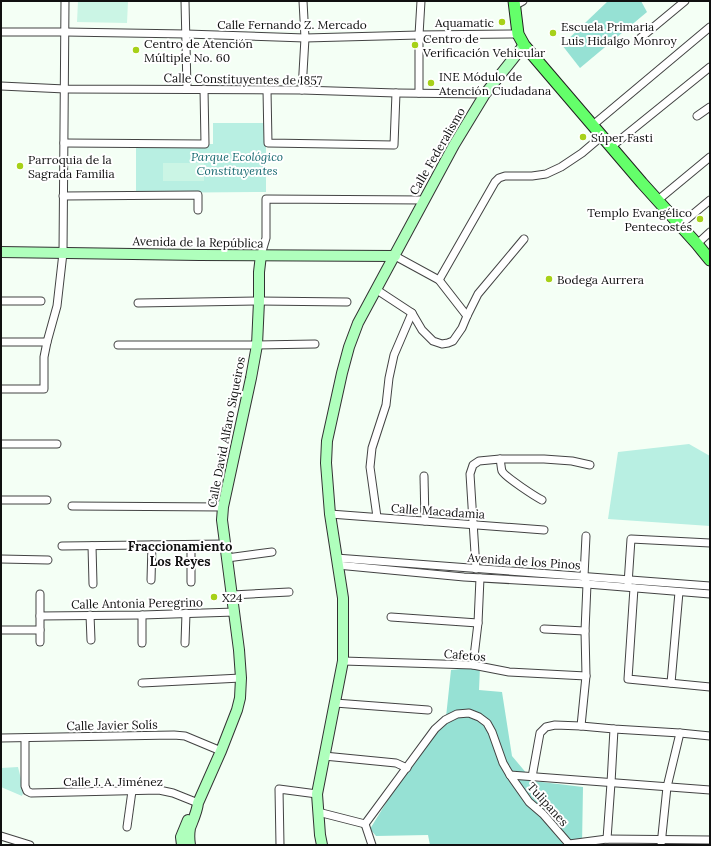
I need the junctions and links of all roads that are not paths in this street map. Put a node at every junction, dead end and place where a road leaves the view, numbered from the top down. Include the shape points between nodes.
1 (66, 1) edge
2 (185, 1) edge
3 (303, 1) edge
4 (421, 1) edge
5 (685, 1) edge
6 (517, 3) edge
7 (710, 27) edge
8 (1, 32) edge
9 (65, 32) junction
10 (186, 34) junction
11 (518, 34) junction
12 (419, 35) junction
13 (305, 38) junction
14 (638, 40) dead end
15 (524, 45) junction
16 (710, 67) edge
17 (1, 86) edge
18 (65, 89) junction
19 (187, 89) junction
20 (204, 89) junction
21 (267, 90) junction
22 (302, 90) junction
23 (396, 93) junction
24 (419, 93) junction
25 (485, 94) junction
26 (710, 107) edge
27 (697, 116) dead end
28 (593, 125) junction
29 (602, 136) junction
30 (64, 143) junction
31 (611, 147) junction
32 (710, 157) edge
33 (63, 196) junction
34 (424, 200) junction
35 (658, 200) junction
36 (710, 200) edge
37 (198, 210) dead end
38 (680, 225) junction
39 (710, 232) edge
40 (524, 239) dead end
41 (697, 244) junction
42 (1, 252) edge
43 (63, 253) junction
44 (261, 255) junction
45 (395, 256) junction
46 (710, 260) edge
47 (439, 280) junction
48 (377, 290) junction
49 (1, 301) edge
50 (41, 301) dead end
51 (259, 301) junction
52 (347, 302) dead end
53 (138, 303) dead end
54 (412, 313) junction
55 (466, 316) junction
56 (1, 342) edge
57 (47, 342) junction
58 (315, 344) dead end
59 (118, 345) dead end
60 (256, 345) junction
61 (1, 389) edge
62 (1, 444) edge
63 (57, 444) dead end
64 (500, 458) junction
65 (590, 465) dead end
66 (424, 476) dead end
67 (1, 500) edge
68 (47, 500) dead end
69 (542, 500) dead end
70 (72, 506) dead end
71 (223, 507) junction
72 (330, 514) junction
73 (377, 517) junction
74 (425, 521) junction
75 (473, 525) junction
76 (544, 530) dead end
77 (586, 536) dead end
78 (710, 543) edge
79 (225, 544) junction
80 (152, 545) junction
81 (191, 545) junction
82 (62, 546) dead end
83 (92, 546) junction
84 (272, 552) dead end
85 (227, 558) junction
86 (1, 559) edge
87 (48, 560) dead end
88 (337, 562) junction
89 (464, 568) junction
90 (476, 569) junction
91 (524, 572) junction
92 (584, 576) junction
93 (464, 577) junction
94 (480, 578) junction
95 (151, 580) dead end
96 (629, 580) junction
97 (524, 581) junction
98 (191, 582) dead end
99 (93, 584) dead end
100 (588, 584) junction
101 (710, 586) edge
102 (631, 588) junction
103 (290, 592) dead end
104 (678, 592) junction
105 (40, 594) dead end
106 (710, 594) edge
107 (232, 595) junction
108 (235, 612) junction
109 (186, 613) junction
110 (142, 614) junction
111 (90, 615) junction
112 (40, 616) junction
113 (391, 617) dead end
114 (478, 624) junction
115 (1, 630) edge
116 (40, 630) junction
117 (544, 630) dead end
118 (585, 631) junction
119 (91, 640) dead end
120 (40, 642) dead end
121 (142, 643) dead end
122 (185, 643) dead end
123 (343, 661) junction
124 (473, 665) junction
125 (586, 676) junction
126 (241, 678) junction
127 (142, 683) dead end
128 (671, 683) junction
129 (710, 686) edge
130 (335, 703) junction
131 (428, 710) dead end
132 (581, 726) junction
133 (614, 729) junction
134 (680, 733) junction
135 (710, 736) edge
136 (1, 738) edge
137 (25, 738) junction
138 (221, 751) junction
139 (324, 756) junction
140 (406, 768) junction
141 (510, 775) junction
142 (532, 776) junction
143 (611, 783) junction
144 (667, 787) junction
145 (710, 790) edge
146 (132, 791) junction
147 (317, 794) junction
148 (198, 803) junction
149 (318, 812) junction
150 (365, 824) junction
151 (127, 827) dead end
152 (1, 836) edge
153 (607, 839) junction
154 (710, 840) edge
155 (9, 842) edge
156 (662, 842) edge
157 (569, 844) edge
158 (30, 845) edge
159 (182, 845) edge
160 (190, 845) edge
161 (280, 845) edge
162 (322, 845) edge
163 (372, 845) edge

1 - 9 street
2 - 10 street
3 - 13 street
4 - 12 street
5 - 14 street
6 - 11 main road
7 - 28 street
8 - 9 street, Calle Fernando Z. Mercado
9 - 10 street, Calle Fernando Z. Mercado
9 - 18 street
10 - 13 street, Calle Fernando Z. Mercado
10 - 19 street
11 - 12 street, Calle Fernando Z. Mercado
11 - 15 main road
12 - 13 street, Calle Fernando Z. Mercado
12 - 24 street
13 - 22 street
15 - 25 main road, Calle Federalismo
15 - 28 main road
16 - 31 street
17 - 18 street, Calle Constituyentes de 1857
18 - 19 street, Calle Constituyentes de 1857
18 - 30 street
19 - 20 street, Calle Constituyentes de 1857
20 - 21 street, Calle Constituyentes de 1857
20 - 30 street via 205,144
21 - 22 street, Calle Constituyentes de 1857
21 - 23 street via 268,143 394,145
22 - 23 street, Calle Constituyentes de 1857
23 - 24 street, Calle Constituyentes de 1857
24 - 25 street, Calle Constituyentes de 1857
25 - 34 main road, Calle Federalismo
26 - 27 street
28 - 29 main road
29 - 31 main road
29 - 47 street via 582,153 546,174 504,176 495,182
30 - 33 street
31 - 35 main road
32 - 35 street
33 - 37 street via 198,195
33 - 43 street
34 - 44 street via 266,199 266,238
34 - 45 main road, Calle Federalismo
35 - 38 main road
36 - 38 street
38 - 41 main road
39 - 41 street
40 - 55 street via 478,294
41 - 46 main road
42 - 43 main road, Avenida de la República
43 - 44 main road, Avenida de la República
43 - 57 street via 57,306
44 - 45 main road, Avenida de la República
44 - 51 main road, Calle David Alfaro Siqueiros
45 - 47 street
45 - 48 main road, Calle Federalismo
47 - 55 street
48 - 54 street
48 - 72 main road, Calle Federalismo via 358,323 349,347 327,441
49 - 50 street
51 - 52 street
51 - 53 street
51 - 60 main road, Calle David Alfaro Siqueiros
54 - 55 street via 422,330 433,341 442,344 453,341
54 - 73 street via 394,355 386,405 372,448 370,467
56 - 57 street
57 - 61 street via 44,357 44,389
58 - 60 street
59 - 60 street
60 - 71 main road, Calle David Alfaro Siqueiros
62 - 63 street
64 - 65 street via 572,461
64 - 69 street via 502,471 506,476
64 - 75 street via 479,461 473,465 470,474
66 - 74 street
67 - 68 street
70 - 71 street
71 - 79 main road, Calle David Alfaro Siqueiros
72 - 73 street, Calle Macadamia
72 - 88 main road, Calle Federalismo
73 - 74 street, Calle Macadamia
74 - 75 street, Calle Macadamia
75 - 76 street, Calle Macadamia
75 - 90 street
77 - 92 street
78 - 96 street via 631,539
79 - 81 street
79 - 85 main road, Calle David Alfaro Siqueiros
80 - 81 street
80 - 83 street
80 - 95 street
81 - 98 street
82 - 83 street
83 - 99 street
84 - 85 street
85 - 107 main road, Calle David Alfaro Siqueiros
86 - 87 street
88 - 89 street, Avenida de los Pinos
88 - 93 street, Avenida de los Pinos
88 - 123 main road, Calle Federalismo via 343,598
89 - 90 street, Avenida de los Pinos
89 - 93 street
90 - 91 street, Avenida de los Pinos
91 - 92 street, Avenida de los Pinos
91 - 97 street
92 - 96 street, Avenida de los Pinos
92 - 100 street
93 - 94 street, Avenida de los Pinos
94 - 97 street, Avenida de los Pinos
94 - 114 street
96 - 101 street, Avenida de los Pinos
96 - 102 street
97 - 100 street, Avenida de los Pinos
100 - 102 street, Avenida de los Pinos
100 - 118 street
102 - 104 street, Avenida de los Pinos
102 - 128 street via 628,679
103 - 107 street
104 - 106 street, Avenida de los Pinos
104 - 128 street
105 - 112 street
107 - 108 main road, Calle David Alfaro Siqueiros
108 - 109 street, Calle Antonia Peregrino
108 - 126 main road, Calle David Alfaro Siqueiros
109 - 110 street, Calle Antonia Peregrino
109 - 122 street
110 - 111 street, Calle Antonia Peregrino
110 - 121 street
111 - 112 street, Calle Antonia Peregrino
111 - 119 street
112 - 116 street
113 - 114 street
114 - 124 street
115 - 116 street
116 - 120 street
117 - 118 street
118 - 125 street
123 - 124 street, Cafetos
123 - 130 main road, Calle Federalismo
124 - 125 street, Cafetos via 509,672
125 - 132 street
126 - 127 street
126 - 138 main road, Calle David Alfaro Siqueiros via 237,710
128 - 129 street
130 - 131 street
130 - 139 main road, Calle Federalismo
132 - 133 street
132 - 142 street via 555,725 540,733
133 - 134 street
133 - 143 street
134 - 135 street
134 - 144 street
136 - 137 street, Calle Javier Solís
137 - 138 street, Calle Javier Solís via 174,735 185,736
137 - 146 street, Calle J. A. Jiménez via 25,786 31,793
138 - 148 main road, Calle David Alfaro Siqueiros
139 - 140 street via 396,763
139 - 147 main road, Calle Federalismo
140 - 141 street, Tulipanes via 435,729 445,720 457,714 469,713 487,723
140 - 150 street, Tulipanes
141 - 142 street
141 - 157 street, Tulipanes via 529,802
142 - 143 street
143 - 144 street
143 - 153 street
144 - 145 street
144 - 156 street
146 - 148 street, Calle J. A. Jiménez via 159,790
146 - 151 street
147 - 149 main road, Calle Federalismo
147 - 161 street via 279,789
148 - 159 main road via 193,807 184,829
148 - 160 main road via 190,829
149 - 150 street
149 - 162 main road, Calle Federalismo
150 - 163 street
152 - 155 street
153 - 156 street, Tulipanes
153 - 157 street, Tulipanes
154 - 156 street, Tulipanes
155 - 158 street

